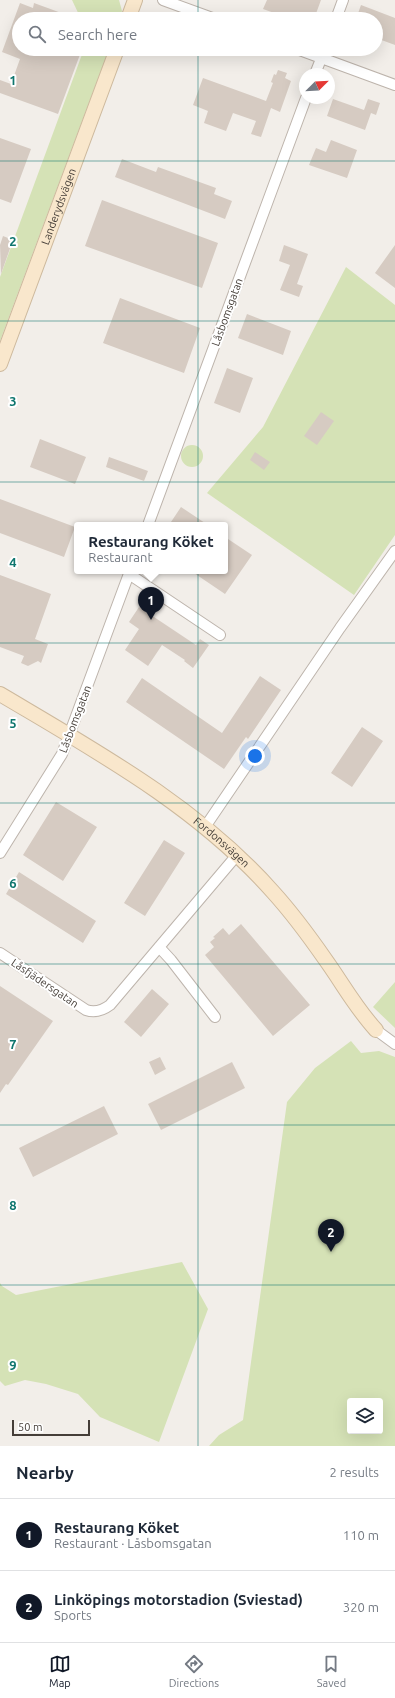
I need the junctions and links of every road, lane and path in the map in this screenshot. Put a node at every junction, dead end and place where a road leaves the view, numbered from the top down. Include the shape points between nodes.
1 (135, 0) edge
2 (163, 0) edge
3 (343, 0) edge
4 (131, 12) edge
5 (196, 12) edge
6 (339, 12) edge
7 (114, 56) edge
8 (322, 56) edge
9 (328, 56) edge
10 (317, 68) edge
11 (395, 85) edge
12 (304, 104) edge
13 (0, 364) edge
14 (149, 522) edge
15 (395, 551) edge
16 (130, 574) edge
17 (131, 574) edge
18 (220, 635) dead end
19 (0, 694) edge
20 (69, 735) junction
21 (205, 827) junction
22 (0, 853) edge
23 (236, 854) junction
24 (158, 947) junction
25 (0, 953) edge
26 (215, 1017) dead end
27 (376, 1030) joint
28 (395, 1044) edge

1 - 4 street
2 - 5 street
3 - 6 street
7 - 13 street, Landerydsvägen
8 - 10 street
9 - 11 street
12 - 14 street, Låsbomsgatan
15 - 21 street
16 - 20 street, Låsbomsgatan
17 - 18 street, Låsbomsgatan
19 - 20 street, Fordonsvägen
20 - 21 street, Fordonsvägen via 175,803
20 - 22 street, Låsbomsgatan via 62,754
21 - 23 street, Fordonsvägen
23 - 24 street, Låsfjädersgatan
23 - 27 street, Fordonsvägen via 273,891 302,927 352,1002
24 - 25 street, Låsfjädersgatan via 110,1005 92,1012
24 - 26 street
27 - 28 street, Fordonsvägen

